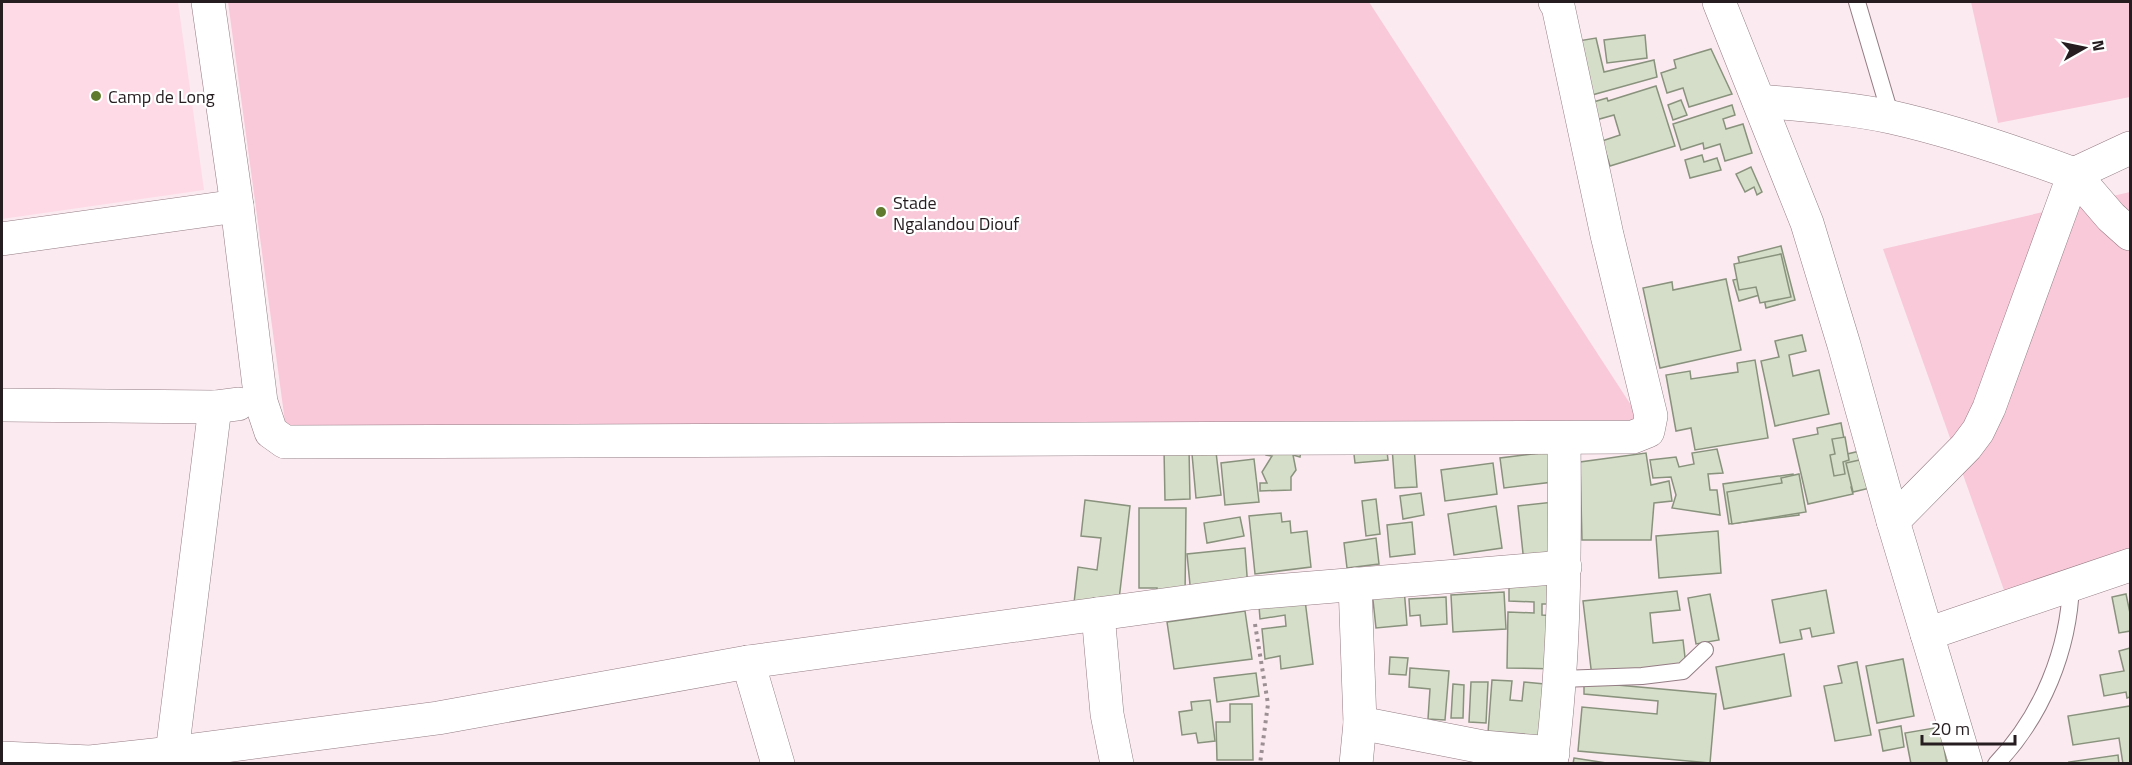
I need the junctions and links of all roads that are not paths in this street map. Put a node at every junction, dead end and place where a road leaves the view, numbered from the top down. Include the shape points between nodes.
1 (208, 2) edge
2 (1555, 2) edge
3 (1719, 2) edge
4 (1857, 2) edge
5 (1759, 100) junction
6 (1891, 117) junction
7 (2130, 148) edge
8 (2074, 174) junction
9 (237, 206) junction
10 (2130, 234) edge
11 (2, 239) edge
12 (261, 402) junction
13 (2, 405) edge
14 (215, 407) junction
15 (1564, 438) junction
16 (1893, 521) junction
17 (2130, 565) edge
18 (1565, 567) junction
19 (1355, 584) junction
20 (2071, 584) junction
21 (1098, 614) junction
22 (1927, 634) junction
23 (1705, 650) dead end
24 (748, 662) junction
25 (1561, 680) junction
26 (1360, 723) junction
27 (172, 753) junction
28 (2, 758) edge
29 (1552, 758) edge
30 (90, 763) edge
31 (778, 764) edge
32 (1118, 764) edge
33 (1356, 764) edge
34 (1966, 764) edge
35 (1996, 764) edge

1 - 9 street
2 - 15 street via 1652,416 1648,430 1633,438
3 - 5 street
4 - 6 lane
5 - 6 street
5 - 16 street via 1807,223
6 - 8 street via 2016,152
7 - 8 street
8 - 10 street
8 - 16 street via 1978,431
9 - 11 street
9 - 12 street
12 - 14 street
12 - 15 street via 271,432 293,443
13 - 14 street
14 - 27 street
15 - 18 street
16 - 22 street
17 - 20 street
18 - 19 street
18 - 25 street
19 - 21 street via 1251,593
19 - 26 street
20 - 22 street
20 - 35 lane via 2066,636 2046,688 2028,725
21 - 24 street
21 - 32 street via 1107,714
22 - 34 street
23 - 25 lane via 1683,671
24 - 27 street via 438,718
24 - 31 street
25 - 29 street
26 - 29 street
26 - 33 street
27 - 30 street
28 - 30 street

